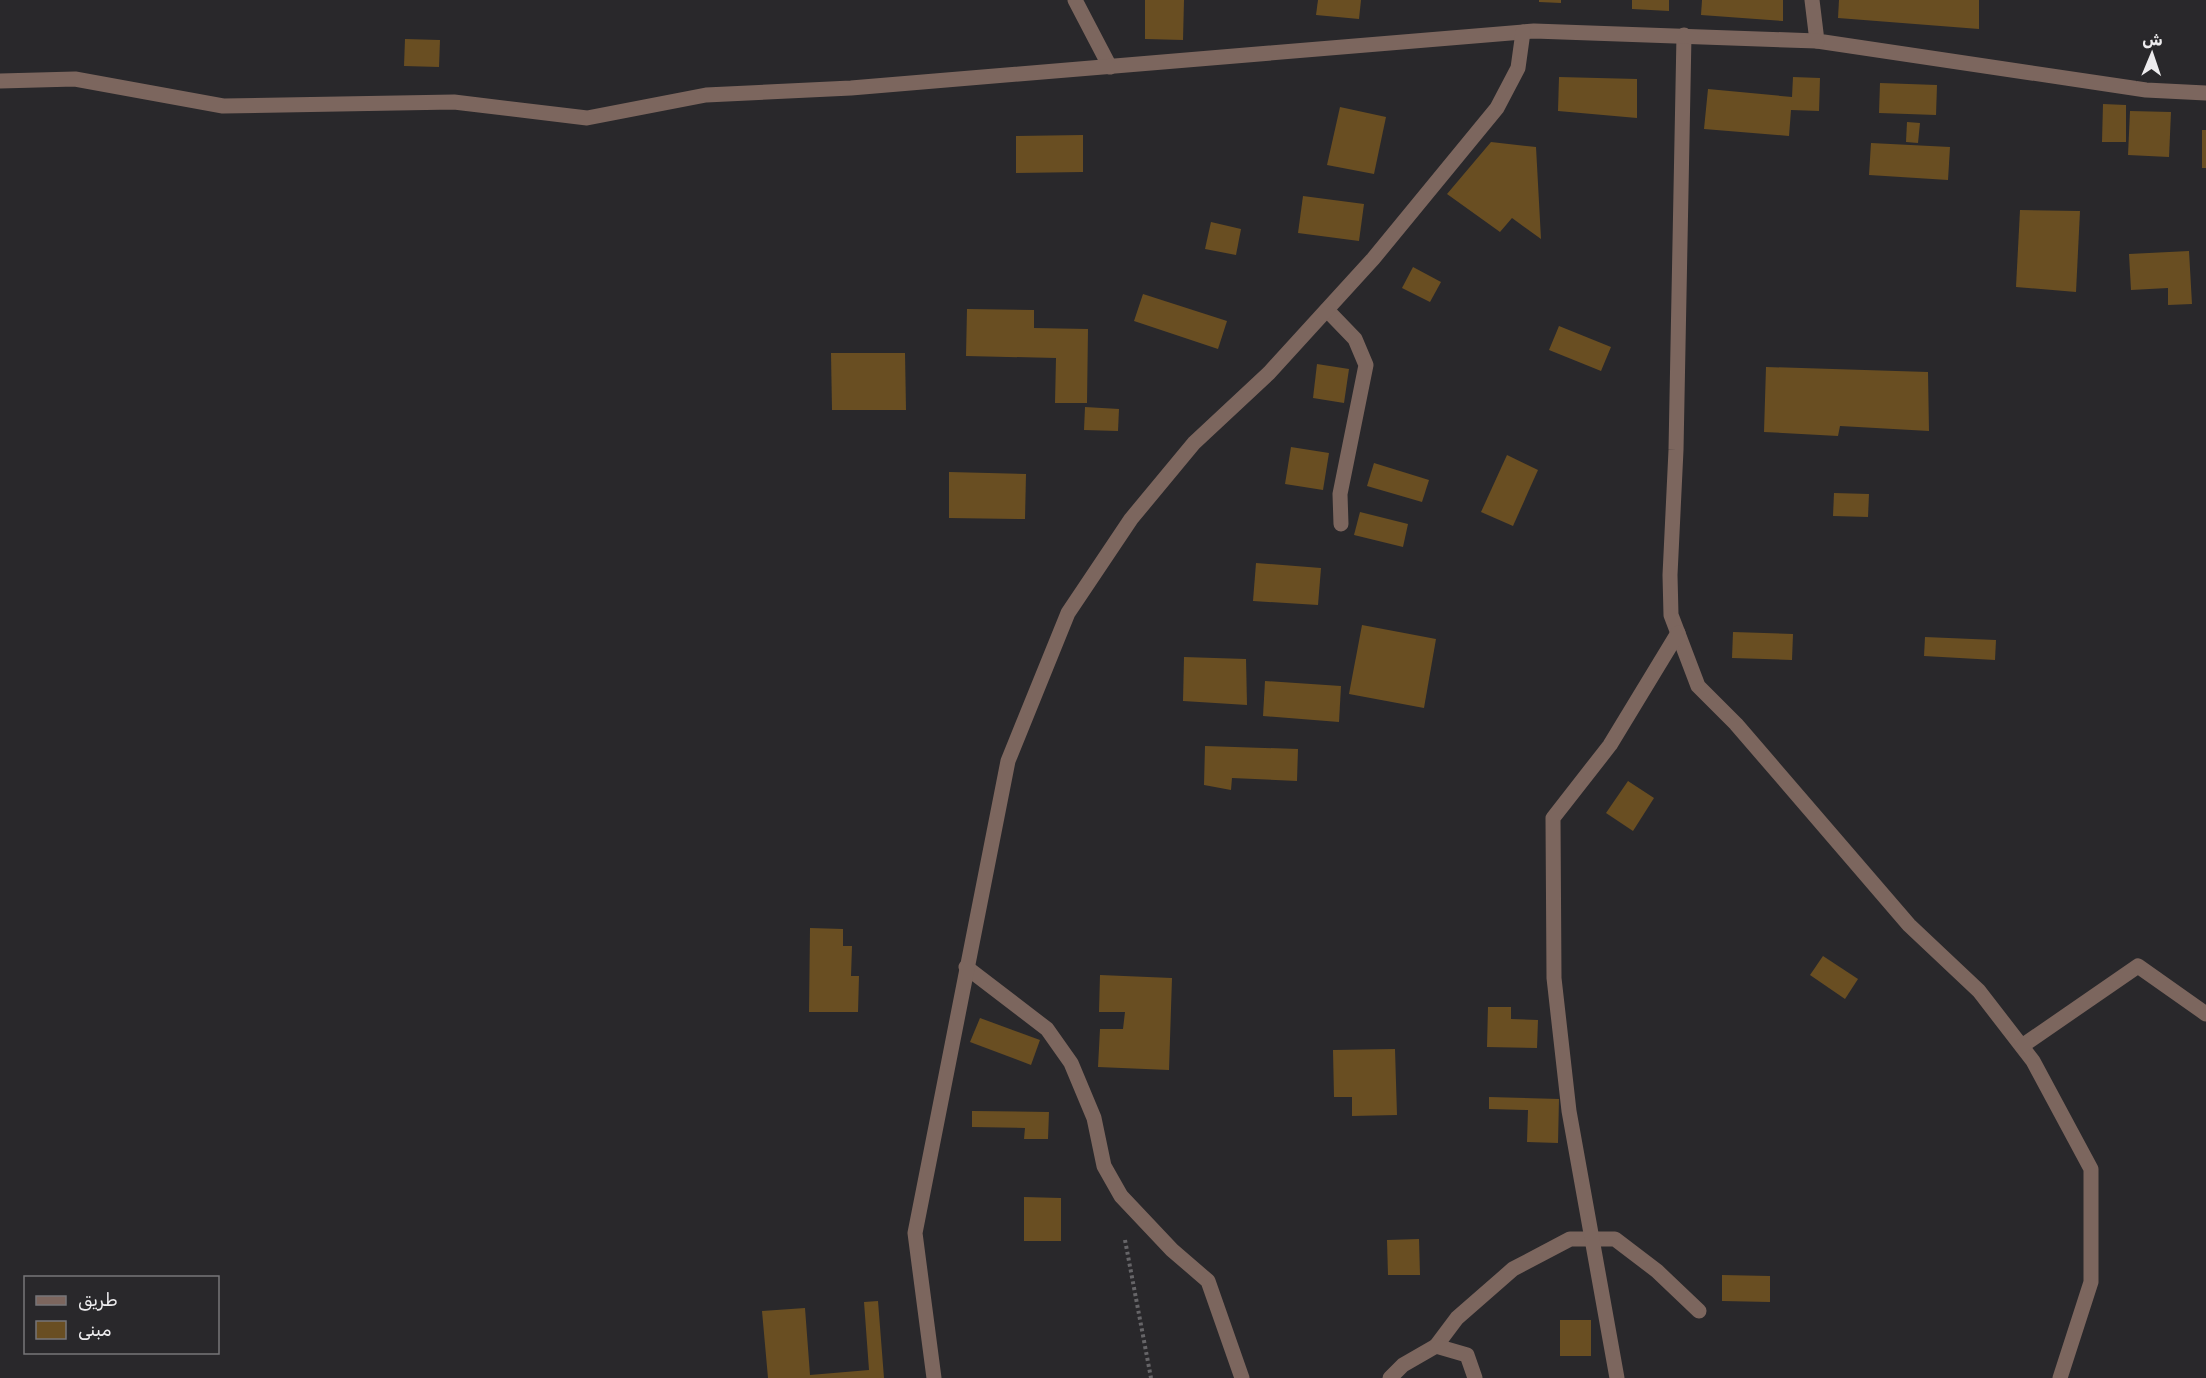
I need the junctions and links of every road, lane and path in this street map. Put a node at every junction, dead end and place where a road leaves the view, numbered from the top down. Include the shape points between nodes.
1 (1075, 0) edge
2 (1812, 0) edge
3 (1523, 32) junction
4 (1683, 35) junction
5 (1817, 41) junction
6 (1110, 67) junction
7 (0, 81) edge
8 (2206, 93) edge
9 (1327, 310) junction
10 (1341, 524) dead end
11 (1678, 633) junction
12 (966, 967) junction
13 (2206, 1014) edge
14 (2022, 1046) junction
15 (1122, 1229) dead end
16 (1591, 1239) junction
17 (1699, 1311) dead end
18 (1436, 1346) junction
19 (934, 1378) edge
20 (1151, 1378) edge
21 (1242, 1378) edge
22 (1390, 1378) edge
23 (1475, 1378) edge
24 (1617, 1378) edge
25 (2060, 1378) edge

1 - 6 street
2 - 5 street
3 - 4 street
3 - 6 street
3 - 9 street via 1518,68 1497,108
4 - 5 street
4 - 11 street via 1676,450 1670,574 1671,615
5 - 8 street via 2146,90
6 - 7 street via 851,88 706,95 587,118 454,102 223,106 75,79
9 - 10 street via 1355,339 1366,365 1340,494
9 - 12 street via 1269,373 1194,443 1131,519 1068,613 1008,761
11 - 14 street via 1698,686 1736,724 1909,925 1979,991
11 - 16 street via 1610,745 1553,818 1554,978 1569,1111
12 - 19 street via 915,1233
12 - 21 street via 1047,1029 1071,1063 1094,1118 1104,1166 1120,1197 1208,1281
13 - 14 street via 2138,966
14 - 25 street via 2091,1169 2091,1282
15 - 20 path
16 - 17 street via 1615,1239 1657,1271
16 - 18 street via 1570,1239 1513,1269 1457,1317
16 - 24 street
18 - 22 street via 1403,1365
18 - 23 street via 1467,1355

